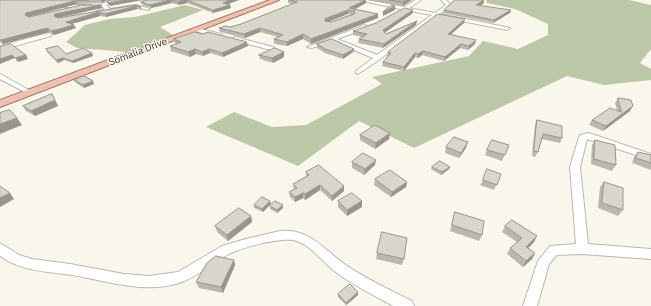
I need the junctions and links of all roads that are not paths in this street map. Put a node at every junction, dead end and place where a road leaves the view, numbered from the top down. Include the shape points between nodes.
1 (112, 0) edge
2 (267, 0) edge
3 (276, 0) edge
4 (360, 0) edge
5 (418, 0) edge
6 (443, 0) edge
7 (141, 2) edge
8 (98, 5) junction
9 (81, 6) junction
10 (128, 6) junction
11 (53, 7) edge
12 (148, 9) edge
13 (404, 9) junction
14 (108, 10) junction
15 (59, 11) edge
16 (398, 12) edge
17 (90, 14) edge
18 (433, 15) junction
19 (373, 24) edge
20 (507, 28) dead end
21 (197, 30) junction
22 (49, 35) edge
23 (333, 39) junction
24 (310, 47) dead end
25 (0, 48) edge
26 (271, 48) edge
27 (378, 58) junction
28 (358, 72) dead end
29 (0, 76) edge
30 (25, 90) junction
31 (0, 99) edge
32 (0, 104) edge
33 (651, 157) edge
34 (0, 248) edge
35 (582, 249) junction
36 (651, 254) edge
37 (407, 306) edge
38 (530, 306) edge

1 - 8 street
2 - 30 main road, Somalia Drive
3 - 21 main road, Somalia Drive
4 - 13 street
5 - 13 street
6 - 18 street via 449,4 440,13
7 - 10 street
8 - 9 street
8 - 14 street
9 - 11 street
9 - 15 street
10 - 12 street
10 - 14 street
13 - 16 street
13 - 18 street
14 - 17 street
18 - 20 street
18 - 27 street
19 - 23 street
21 - 26 street
21 - 32 main road, Somalia Drive
22 - 25 street
23 - 24 street
23 - 27 street
27 - 28 street
29 - 30 street
30 - 31 main road, Somalia Drive
33 - 35 street via 589,136 583,137 575,167
34 - 37 street via 19,260 44,267 156,282 174,278 197,268 228,249 286,234 300,237 341,269
35 - 36 street
35 - 38 street via 554,250 544,261

